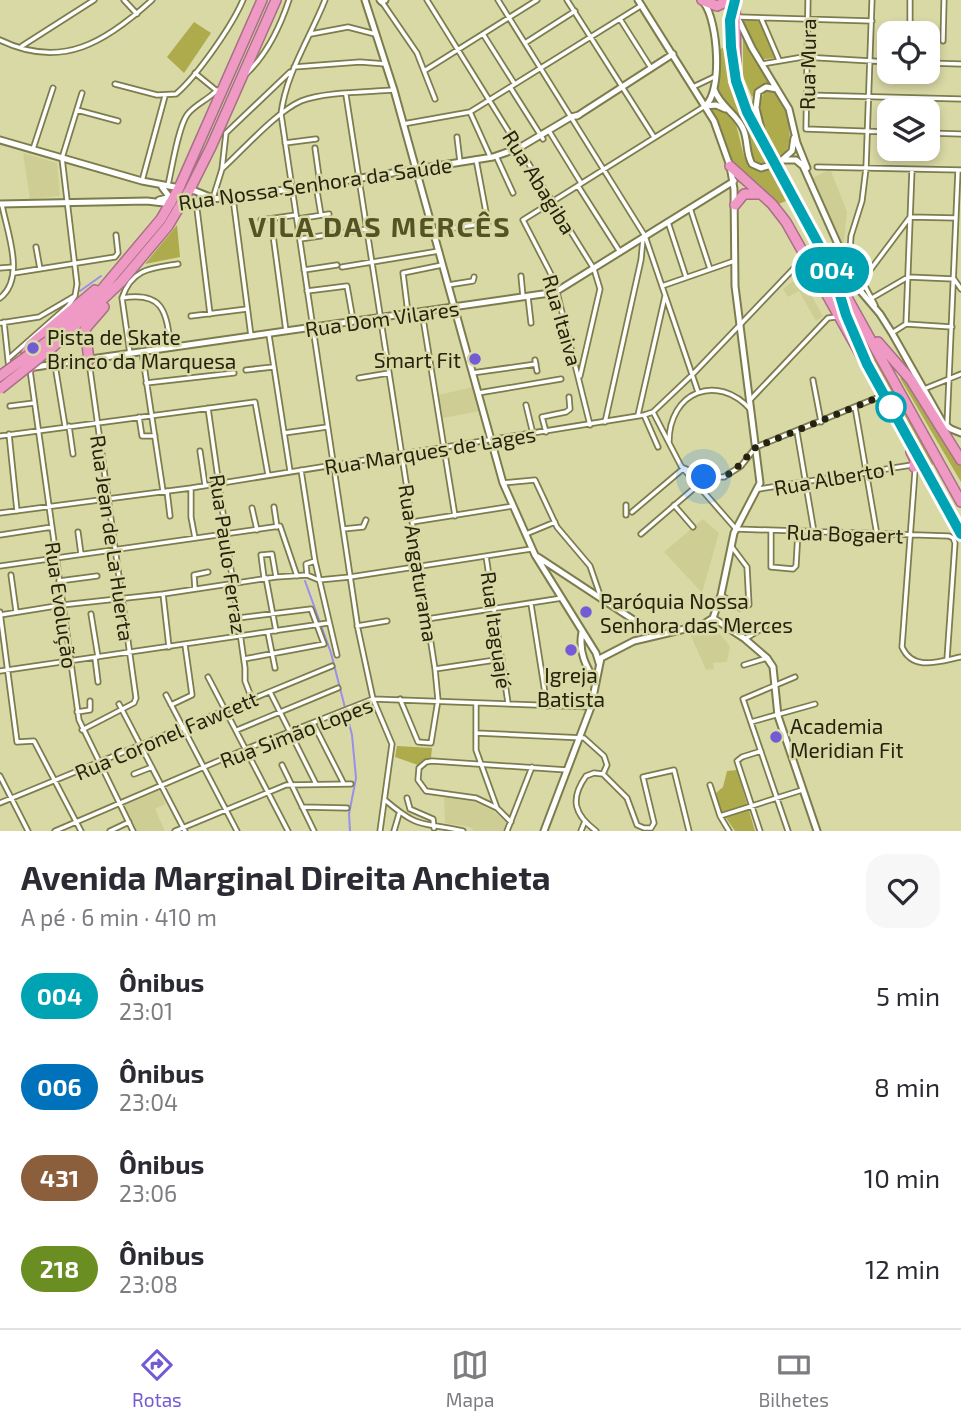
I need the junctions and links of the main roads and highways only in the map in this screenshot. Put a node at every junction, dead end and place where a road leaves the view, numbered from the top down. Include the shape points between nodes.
1 (262, 0) edge
2 (365, 0) edge
3 (650, 0) edge
4 (702, 0) edge
5 (735, 0) edge
6 (276, 3) edge
7 (640, 3) edge
8 (739, 19) junction
9 (673, 54) junction
10 (714, 89) junction
11 (779, 91) junction
12 (705, 106) junction
13 (727, 110) junction
14 (225, 135) road end
15 (794, 135) junction
16 (763, 137) junction
17 (0, 141) edge
18 (211, 147) junction
19 (520, 150) junction
20 (476, 160) junction
21 (782, 160) junction
22 (730, 166) junction
23 (415, 169) junction
24 (784, 177) junction
25 (734, 181) junction
26 (812, 184) junction
27 (159, 185) junction
28 (179, 188) junction
29 (190, 189) junction
30 (762, 195) junction
31 (213, 198) junction
32 (147, 201) junction
33 (159, 202) junction
34 (182, 203) junction
35 (1, 204) edge
36 (171, 204) junction
37 (735, 205) junction
38 (162, 219) junction
39 (832, 269) junction
40 (118, 271) junction
41 (126, 282) junction
42 (454, 307) junction
43 (878, 342) junction
44 (51, 344) junction
45 (89, 360) junction
46 (867, 364) junction
47 (27, 369) junction
48 (0, 374) edge
49 (0, 389) edge
50 (893, 409) junction
51 (961, 433) edge
52 (961, 460) edge
53 (934, 482) junction
54 (961, 492) edge
55 (961, 502) edge
56 (957, 536) edge
57 (534, 552) junction
58 (552, 566) junction
59 (545, 570) junction
60 (713, 618) junction
61 (582, 631) junction
62 (648, 635) junction
63 (599, 655) junction
64 (596, 682) junction
65 (544, 831) edge
66 (817, 831) edge

1 - 28 highway
2 - 23 main road
3 - 7 main road
4 - 5 highway via 717,6
4 - 10 main road via 715,27
5 - 8 highway
5 - 16 highway via 736,81 747,112
6 - 18 highway
7 - 9 main road
8 - 11 main road
8 - 16 highway via 741,75
9 - 12 main road
9 - 19 main road, Rua Nossa Senhora da Saúde
10 - 12 main road
10 - 13 main road
11 - 15 main road via 791,114
11 - 16 main road via 766,87 758,92 756,108
12 - 13 main road
12 - 22 main road
13 - 21 main road via 743,128 752,164 766,168
14 - 18 highway
15 - 21 main road via 792,151
15 - 26 main road
16 - 24 highway
17 - 27 main road
18 - 29 highway
19 - 20 main road, Rua Nossa Senhora da Saúde
19 - 20 main road, Rua Nossa Senhora da Saúde
20 - 23 main road, Rua Nossa Senhora da Saúde
21 - 26 main road via 800,163
22 - 25 main road
22 - 30 highway
23 - 31 main road, Rua Nossa Senhora da Saúde
23 - 42 main road
24 - 39 highway
24 - 43 highway
25 - 37 main road
25 - 42 main road, Rua Dom Vilares via 557,291
26 - 51 main road via 858,287 880,314 947,427
27 - 28 main road
27 - 32 main road via 168,197
28 - 29 main road
28 - 36 highway
29 - 31 main road
29 - 34 highway
30 - 37 highway via 744,194
30 - 46 highway via 786,222
31 - 34 main road, Rua Nossa Senhora da Saúde
32 - 33 main road, Rua Nossa Senhora da Saúde
32 - 35 main road, Rua Nossa Senhora da Saúde
33 - 36 main road, Rua Nossa Senhora da Saúde
33 - 38 highway
34 - 36 main road, Rua Nossa Senhora da Saúde
34 - 41 highway
36 - 38 highway
37 - 60 main road via 734,261 760,472 759,489 736,529
38 - 40 highway
39 - 46 highway
39 - 55 highway
40 - 44 highway
40 - 47 highway via 30,345
41 - 44 highway
41 - 45 highway via 85,329
42 - 45 main road, Rua Dom Vilares
42 - 57 main road via 503,483
43 - 52 highway via 911,380
43 - 54 highway
44 - 48 highway, bridge
44 - 49 highway, bridge
45 - 47 main road, Rua Dom Vilares
46 - 50 highway
47 - 48 main road, Rua Dom Vilares
50 - 53 highway
50 - 53 highway via 915,460 913,467
53 - 56 highway
57 - 58 main road
57 - 59 main road
58 - 59 main road
58 - 62 main road
59 - 61 main road
60 - 62 main road via 702,625
60 - 66 main road via 745,639 773,667 778,714
61 - 63 main road
61 - 64 main road via 582,651
62 - 63 main road
63 - 64 main road
64 - 65 main road via 591,707

